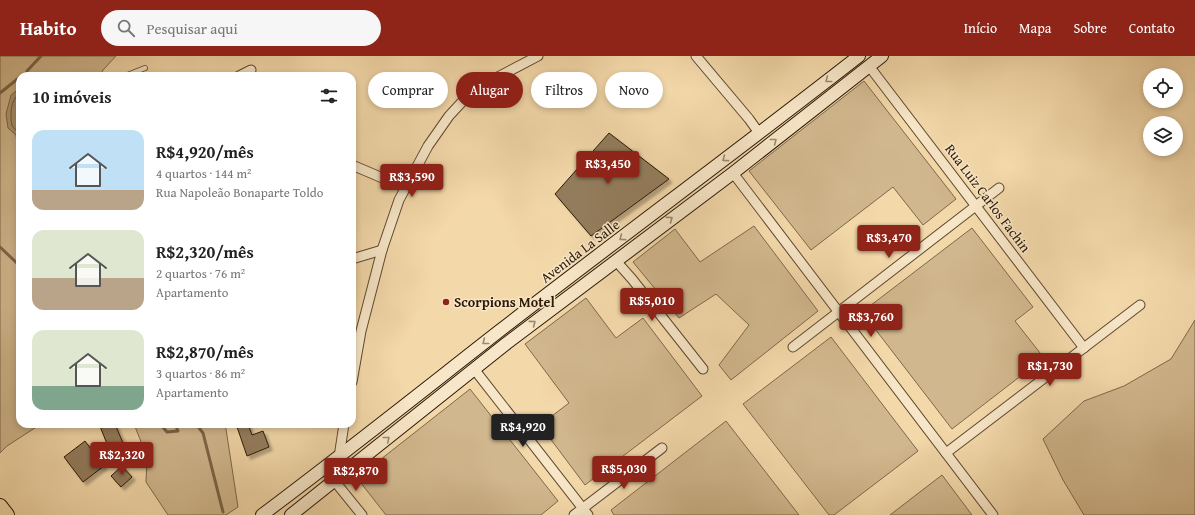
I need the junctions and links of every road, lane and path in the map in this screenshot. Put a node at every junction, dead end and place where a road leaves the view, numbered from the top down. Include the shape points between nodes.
1 (538, 56) edge
2 (696, 56) edge
3 (859, 56) edge
4 (882, 56) edge
5 (869, 66) junction
6 (145, 68) dead end
7 (251, 70) dead end
8 (135, 72) edge
9 (247, 72) edge
10 (759, 133) junction
11 (356, 167) edge
12 (733, 173) junction
13 (406, 188) junction
14 (999, 188) dead end
15 (677, 196) junction
16 (976, 206) junction
17 (686, 207) junction
18 (382, 250) junction
19 (356, 258) edge
20 (616, 261) junction
21 (1140, 305) dead end
22 (838, 312) junction
23 (499, 332) junction
24 (507, 343) junction
25 (793, 347) dead end
26 (1084, 348) junction
27 (356, 362) edge
28 (474, 368) junction
29 (703, 370) dead end
30 (343, 428) edge
31 (662, 448) dead end
32 (946, 453) junction
33 (339, 457) junction
34 (324, 468) junction
35 (335, 481) junction
36 (0, 506) edge
37 (586, 512) edge
38 (7, 515) edge
39 (262, 515) edge
40 (291, 515) edge
41 (362, 515) edge
42 (574, 515) edge
43 (994, 515) edge

1 - 13 street via 473,90 428,146
2 - 10 street
3 -> 10 main road, Avenida La Salle
4 - 5 main road, Avenida La Salle
12 -> 5 main road, Avenida La Salle
5 - 16 street, Rua Luiz Carlos Fachin
6 - 8 lane
7 - 9 street
10 -> 15 main road, Avenida La Salle
11 - 13 street
12 - 17 main road, Avenida La Salle
12 - 22 street
13 - 18 street via 399,200
14 - 16 street
15 - 17 main road
15 -> 23 main road, Avenida La Salle
16 - 22 street
16 - 26 street, Rua Luiz Carlos Fachin
20 -> 17 main road, Avenida La Salle
18 - 19 street
18 - 27 street
24 -> 20 main road, Avenida La Salle
20 - 29 street
21 - 26 street
22 - 25 street
22 - 32 street
23 - 24 main road
23 -> 33 main road, Avenida La Salle
24 - 28 main road, Avenida La Salle
26 - 32 street
35 -> 28 main road, Avenida La Salle
28 - 37 street
30 - 33 street
31 - 37 street
32 - 43 street
33 - 34 main road, Avenida La Salle
34 - 35 street
34 - 39 main road, Avenida La Salle
35 - 40 main road, Avenida La Salle
35 - 41 street
36 - 38 main road
37 - 42 street

